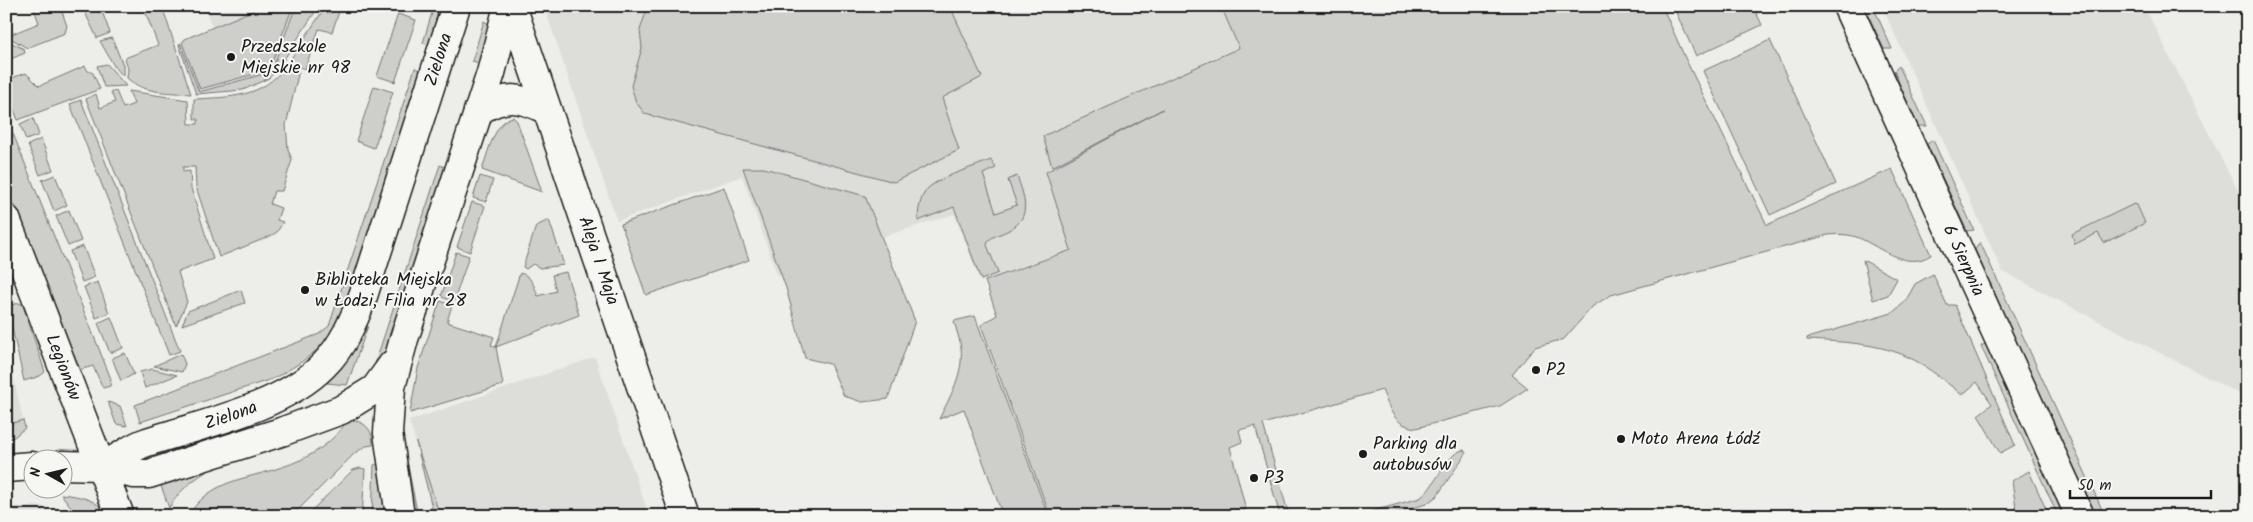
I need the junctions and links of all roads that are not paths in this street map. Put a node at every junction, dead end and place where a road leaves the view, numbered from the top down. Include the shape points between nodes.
1 (456, 6) edge
2 (510, 6) edge
3 (1847, 6) edge
4 (545, 108) junction
5 (478, 111) junction
6 (6, 219) edge
7 (404, 339) junction
8 (72, 465) edge
9 (100, 466) junction
10 (22, 467) edge
11 (6, 468) edge
12 (120, 516) edge
13 (400, 516) edge
14 (685, 516) edge
15 (2080, 516) edge

1 - 9 street, Zielona via 363,296 336,351 306,380 272,400 139,444
2 - 4 street, Aleja 1 Maja
2 - 5 street, Zielona
3 - 15 street, 6 Sierpnia
4 - 5 street via 514,98 498,100
4 - 14 street, Aleja 1 Maja
5 - 7 street, Zielona
6 - 9 street, Legionów
7 - 9 street, Zielona via 389,372 379,385 358,401 332,414 149,474 133,474
7 - 13 street, Zielona via 388,411 389,452
8 - 9 street
9 - 12 street, Legionów
10 - 11 street

